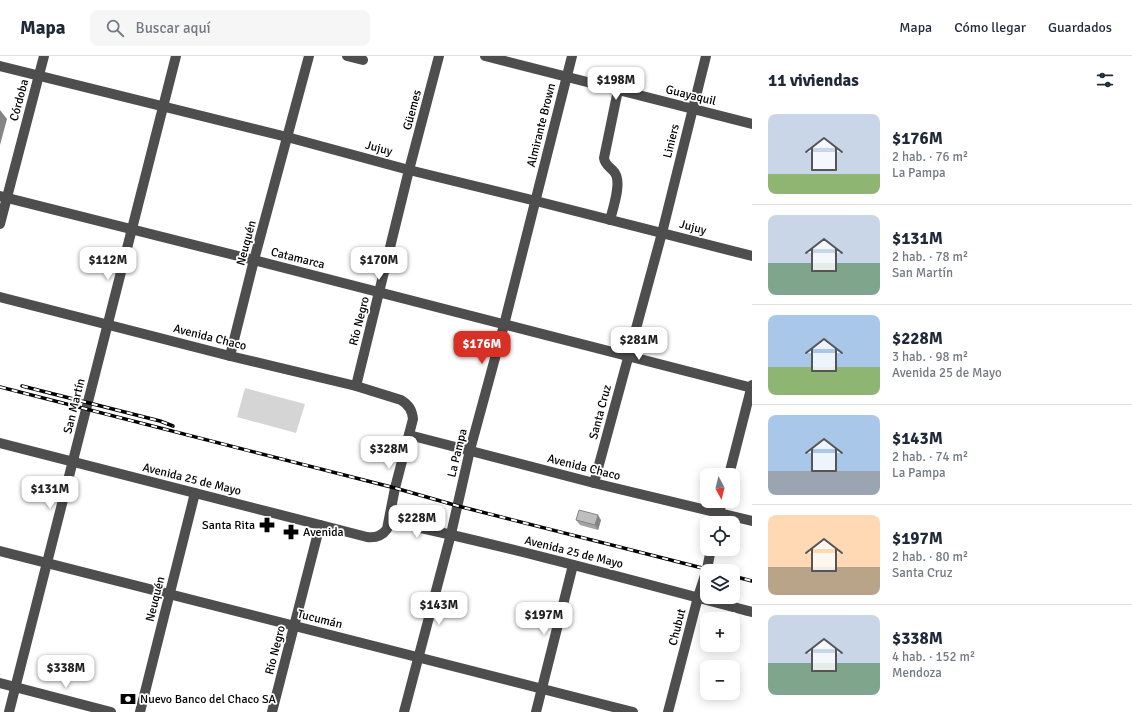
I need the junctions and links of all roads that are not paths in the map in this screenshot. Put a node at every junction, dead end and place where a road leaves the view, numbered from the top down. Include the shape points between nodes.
1 (44, 56) edge
2 (176, 56) edge
3 (309, 56) edge
4 (347, 56) edge
5 (439, 56) edge
6 (485, 56) edge
7 (572, 56) edge
8 (706, 56) edge
9 (363, 60) dead end
10 (0, 66) edge
11 (39, 75) junction
12 (566, 77) junction
13 (618, 90) junction
14 (163, 106) junction
15 (692, 109) junction
16 (752, 124) edge
17 (287, 137) junction
18 (409, 170) junction
19 (3, 197) edge
20 (536, 201) junction
21 (610, 220) junction
22 (0, 224) edge
23 (132, 229) junction
24 (662, 233) junction
25 (752, 256) edge
26 (254, 260) junction
27 (380, 292) junction
28 (0, 297) edge
29 (108, 325) junction
30 (504, 325) junction
31 (230, 356) junction
32 (628, 357) junction
33 (356, 386) junction
34 (752, 387) edge
35 (409, 434) junction
36 (0, 443) edge
37 (470, 450) junction
38 (74, 462) junction
39 (731, 468) edge
40 (594, 483) junction
41 (195, 493) junction
42 (711, 516) edge
43 (740, 520) edge
44 (389, 521) junction
45 (752, 521) edge
46 (320, 525) junction
47 (451, 534) junction
48 (0, 551) edge
49 (710, 556) edge
50 (48, 563) junction
51 (573, 565) junction
52 (170, 594) junction
53 (698, 597) junction
54 (752, 612) edge
55 (294, 626) junction
56 (419, 658) junction
57 (0, 683) edge
58 (16, 687) junction
59 (542, 689) junction
60 (9, 712) edge
61 (111, 712) edge
62 (140, 712) edge
63 (272, 712) edge
64 (404, 712) edge
65 (536, 712) edge
66 (633, 712) edge
67 (668, 712) edge

1 - 11 street, Córdoba
2 - 14 street, San Martín
3 - 17 street, Neuquén
4 - 9 street
5 - 18 street, Güemes
6 - 12 street, Guayaquil
7 - 12 street, Almirante Brown
8 - 15 street, Liniers
10 - 11 street, Jujuy
11 - 14 street, Jujuy
11 - 19 street, Córdoba
12 - 13 street, Guayaquil
12 - 20 street, Almirante Brown
13 - 15 street, Guayaquil
13 - 21 street via 604,158 607,166 615,172 618,186
14 - 17 street, Jujuy
14 - 23 street, San Martín
15 - 16 street, Guayaquil
15 - 24 street, Liniers
17 - 18 street, Jujuy
17 - 26 street, Neuquén
18 - 20 street, Jujuy
18 - 27 street, Río Negro
19 - 22 street, Córdoba
19 - 23 street, Catamarca
20 - 21 street, Jujuy
20 - 30 street, La Pampa
21 - 24 street, Jujuy
23 - 26 street, Catamarca
23 - 29 street, San Martín
24 - 25 street, Jujuy
24 - 32 street, Santa Cruz
26 - 27 street, Catamarca
26 - 31 street, Neuquén
27 - 30 street, Catamarca
27 - 33 street, Río Negro
28 - 29 street, Avenida Chaco
29 - 31 street, Avenida Chaco
29 - 38 street, San Martín
30 - 32 street, Catamarca
30 - 37 street, La Pampa
31 - 33 street, Avenida Chaco
32 - 34 street, Catamarca
32 - 40 street, Santa Cruz
33 - 35 street, Avenida Chaco via 406,403 413,419
34 - 39 street
35 - 37 street, Avenida Chaco
35 - 44 street
36 - 38 street, Avenida 25 de Mayo
37 - 40 street, Avenida Chaco
37 - 47 street, La Pampa
38 - 41 street, Avenida 25 de Mayo
38 - 50 street, San Martín
40 - 42 street, Avenida Chaco
41 - 46 street, Avenida 25 de Mayo
41 - 52 street, Neuquén
43 - 45 street, Avenida Chaco
44 - 46 street, Avenida 25 de Mayo via 384,533 373,538
44 - 47 street, Avenida 25 de Mayo
46 - 55 street, Río Negro
47 - 51 street, Avenida 25 de Mayo
47 - 56 street, La Pampa
48 - 50 street, Tucumán
49 - 53 street, Chubut
50 - 52 street, Tucumán
50 - 58 street, San Martín
51 - 53 street, Avenida 25 de Mayo
51 - 59 street
52 - 55 street, Tucumán
52 - 62 street, Neuquén
53 - 54 street, Avenida 25 de Mayo
53 - 67 street, Chubut
55 - 56 street, Tucumán
55 - 63 street, Río Negro
56 - 59 street, Tucumán
56 - 64 street, La Pampa
57 - 58 street
58 - 60 street, San Martín
58 - 61 street
59 - 65 street
59 - 66 street, Tucumán

